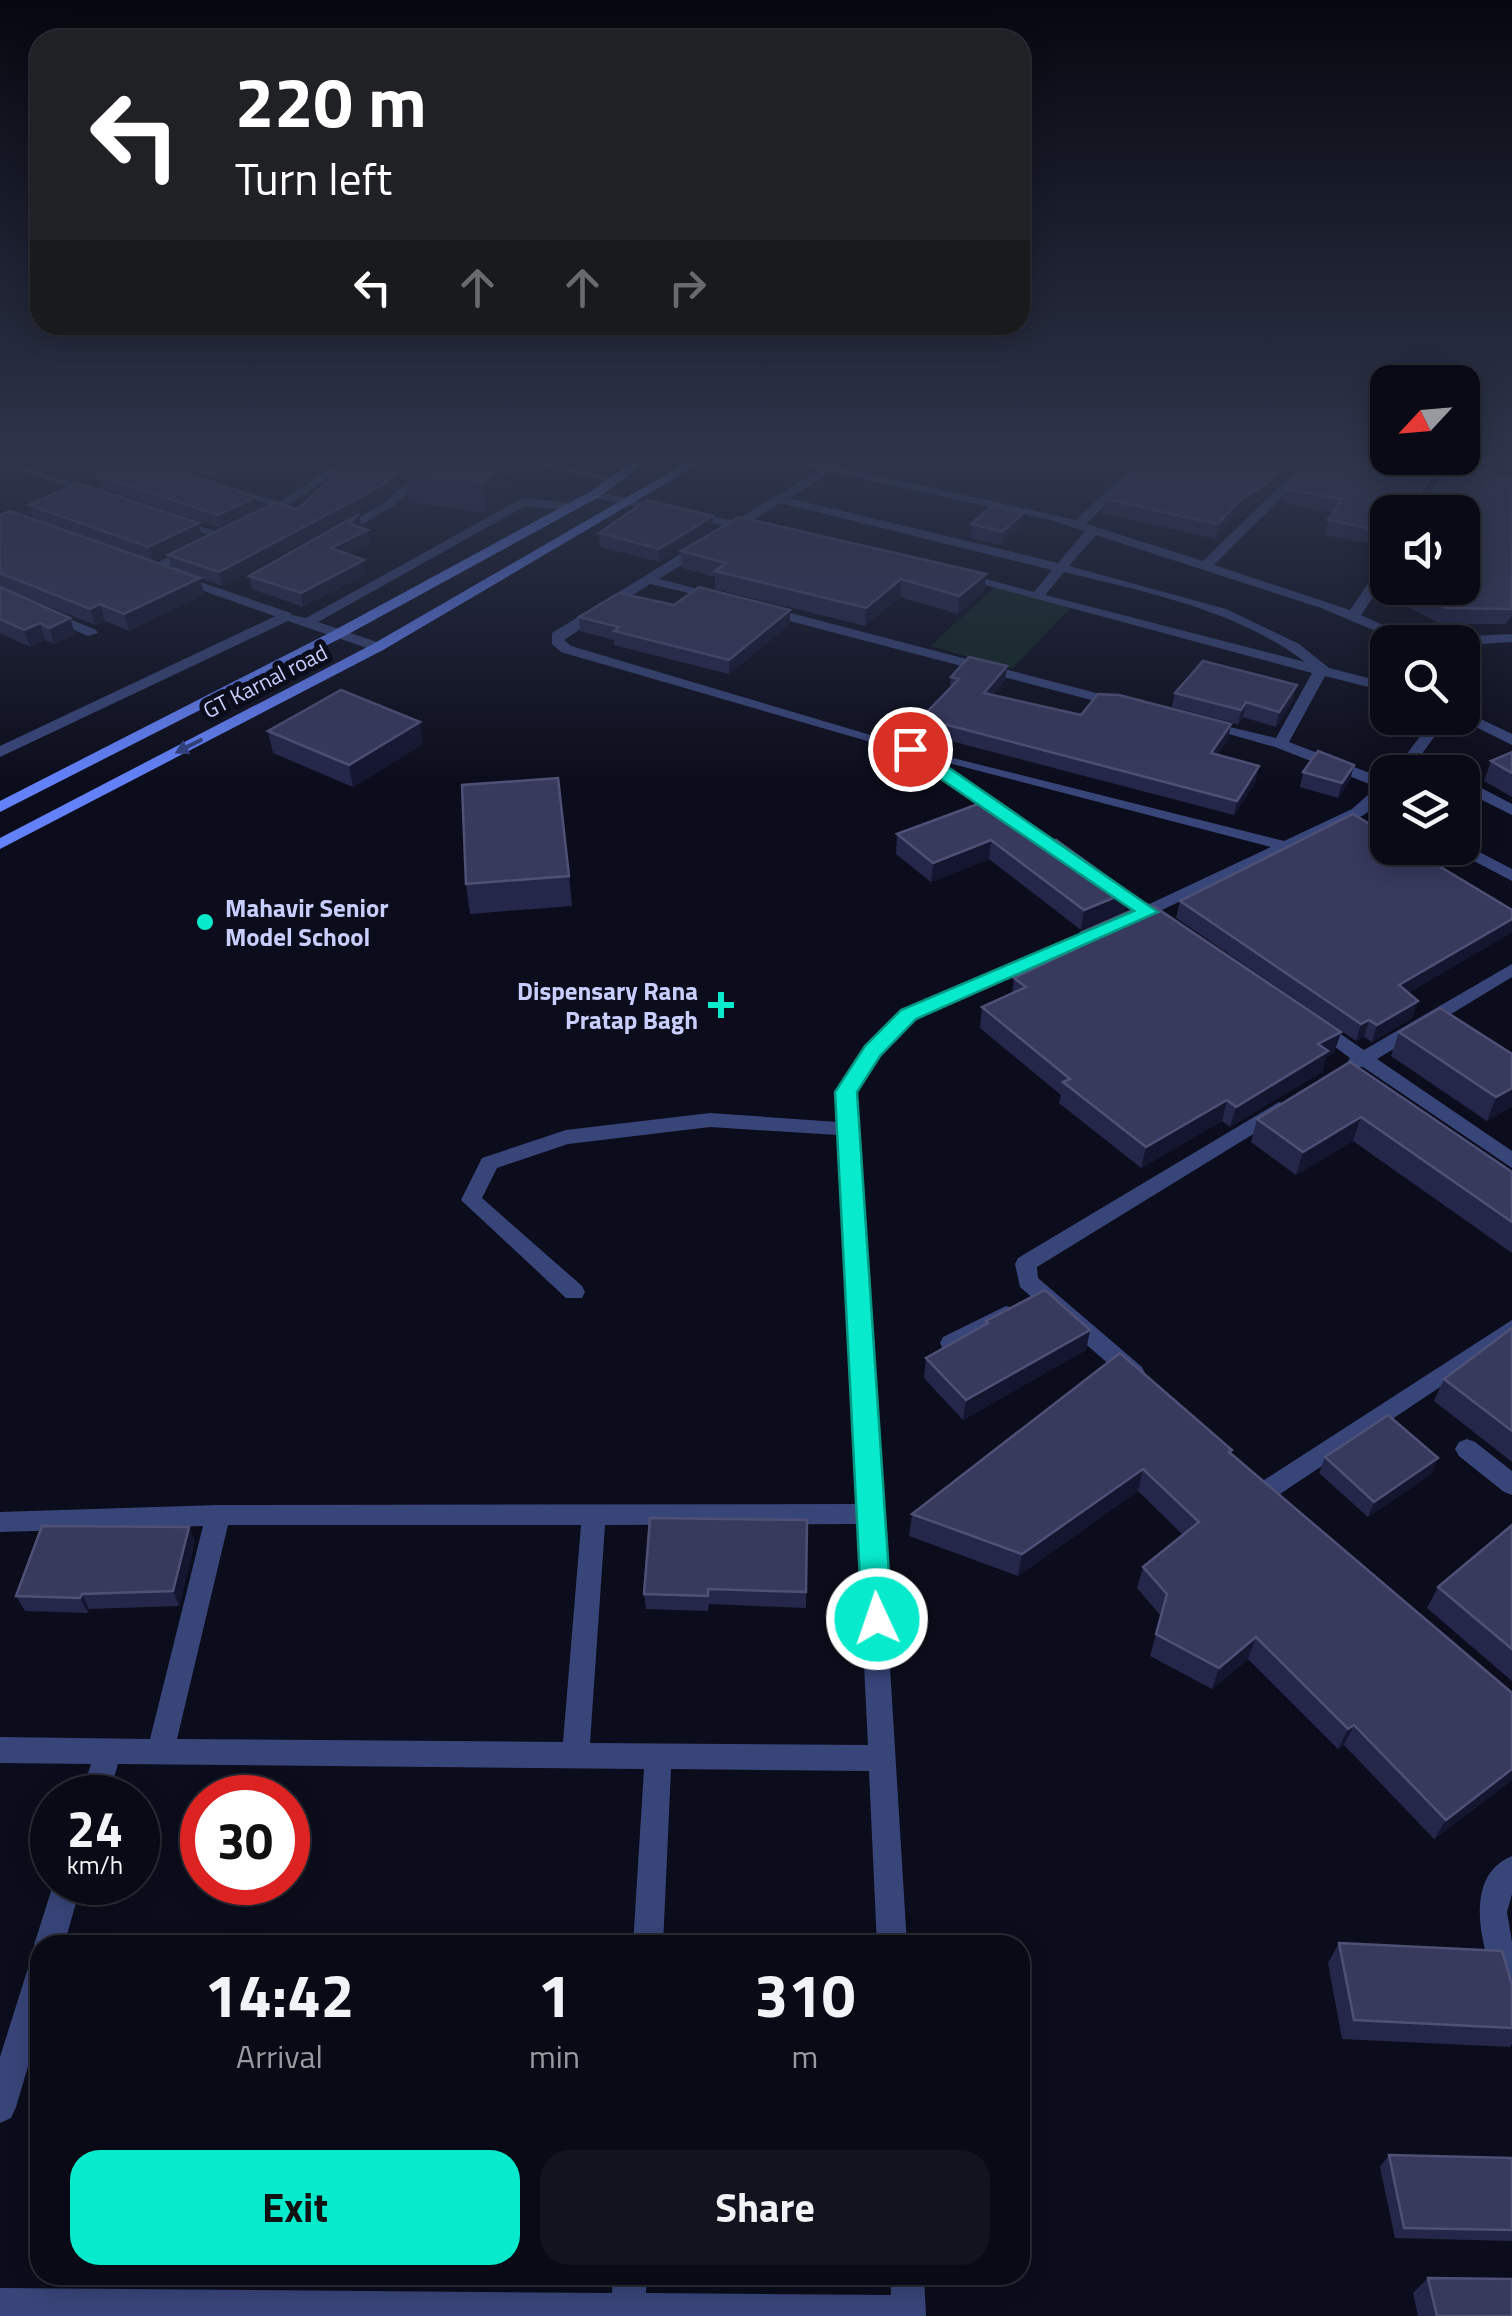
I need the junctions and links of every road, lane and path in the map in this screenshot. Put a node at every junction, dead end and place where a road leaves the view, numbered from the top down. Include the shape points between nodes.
1 (147, 567) edge
2 (156, 567) edge
3 (407, 567) edge
4 (461, 567) edge
5 (518, 567) edge
6 (665, 567) edge
7 (1057, 567) edge
8 (1209, 567) edge
9 (1061, 568) junction
10 (152, 569) junction
11 (941, 572) edge
12 (646, 579) junction
13 (243, 586) dead end
14 (1370, 591) edge
15 (227, 595) junction
16 (1038, 596) junction
17 (737, 603) edge
18 (30, 606) edge
19 (755, 608) edge
20 (287, 616) junction
21 (1353, 616) junction
22 (307, 623) junction
23 (1374, 625) edge
24 (92, 633) dead end
25 (338, 634) junction
26 (1512, 638) edge
27 (1480, 640) edge
28 (378, 648) junction
29 (1322, 668) junction
30 (1370, 683) edge
31 (1126, 705) edge
32 (1184, 720) edge
33 (1480, 722) edge
34 (1507, 733) edge
35 (1280, 744) junction
36 (910, 749) junction
37 (0, 752) edge
38 (1370, 787) edge
39 (1480, 793) edge
40 (1370, 804) edge
41 (0, 807) edge
42 (1512, 810) edge
43 (1021, 825) edge
44 (0, 844) edge
45 (1285, 846) junction
46 (1480, 858) edge
47 (1512, 876) edge
48 (1512, 969) edge
49 (1302, 1017) edge
50 (1363, 1058) junction
51 (1327, 1080) edge
52 (1294, 1101) edge
53 (849, 1129) junction
54 (1512, 1160) edge
55 (574, 1292) dead end
56 (1044, 1295) junction
57 (1512, 1328) edge
58 (950, 1344) edge
59 (1149, 1386) edge
60 (1467, 1449) dead end
61 (1512, 1485) edge
62 (1268, 1489) edge
63 (594, 1514) junction
64 (872, 1514) junction
65 (218, 1515) junction
66 (0, 1522) edge
67 (162, 1748) junction
68 (0, 1750) edge
69 (108, 1752) junction
70 (576, 1754) junction
71 (658, 1754) junction
72 (883, 1758) junction
73 (101, 1775) edge
74 (1512, 1870) edge
75 (61, 1905) edge
76 (53, 1935) edge
77 (649, 1935) edge
78 (892, 1935) edge
79 (1512, 1986) edge
80 (30, 2009) edge
81 (0, 2107) edge
82 (908, 2285) edge
83 (629, 2291) edge
84 (14, 2308) edge
85 (525, 2311) edge
86 (300, 2312) edge
87 (909, 2314) edge

1 - 10 lane
2 - 10 lane
3 - 22 street
4 - 25 main road, GT Karnal road
5 - 28 main road, GT Karnal road
6 - 12 street
7 - 9 street
8 - 21 street
9 - 16 street
9 - 29 street via 1238,620 1290,643
10 - 15 lane
11 - 16 street
12 - 17 street
12 - 36 street via 557,636 559,645
13 - 15 lane
14 - 21 street
15 - 20 lane
16 - 29 street
18 - 24 lane
19 - 31 street
20 - 22 street
20 - 37 street
21 - 23 street
22 - 25 street
25 - 28 street
25 - 41 main road, GT Karnal road
26 - 27 street
28 -> 44 main road, GT Karnal road
29 - 30 street
29 - 35 street
32 - 35 street
33 - 34 street
35 - 38 street
36 - 43 street
36 - 45 street
39 - 42 street
40 - 45 street
45 - 53 street via 909,1014 872,1051 846,1092
46 - 47 street
48 - 50 street
49 - 50 street
50 - 51 street
50 - 54 street
52 - 56 street via 1026,1264 1028,1280
53 - 55 street via 710,1120 566,1136 489,1163 471,1200
53 - 64 street
56 - 58 street
56 - 59 street
57 - 62 street
60 - 61 street
63 - 64 street
63 - 65 street
63 - 70 street
64 - 72 street
65 - 66 street
65 - 67 street
67 - 69 street
67 - 70 street
68 - 69 street
69 - 73 street
70 - 71 street
71 - 72 street
71 - 77 street
72 - 78 street
74 - 79 street via 1493,1896 1490,1916
75 - 76 street
80 - 81 street
82 - 87 street
83 - 85 street
83 - 87 street
84 - 86 street
85 - 86 street

